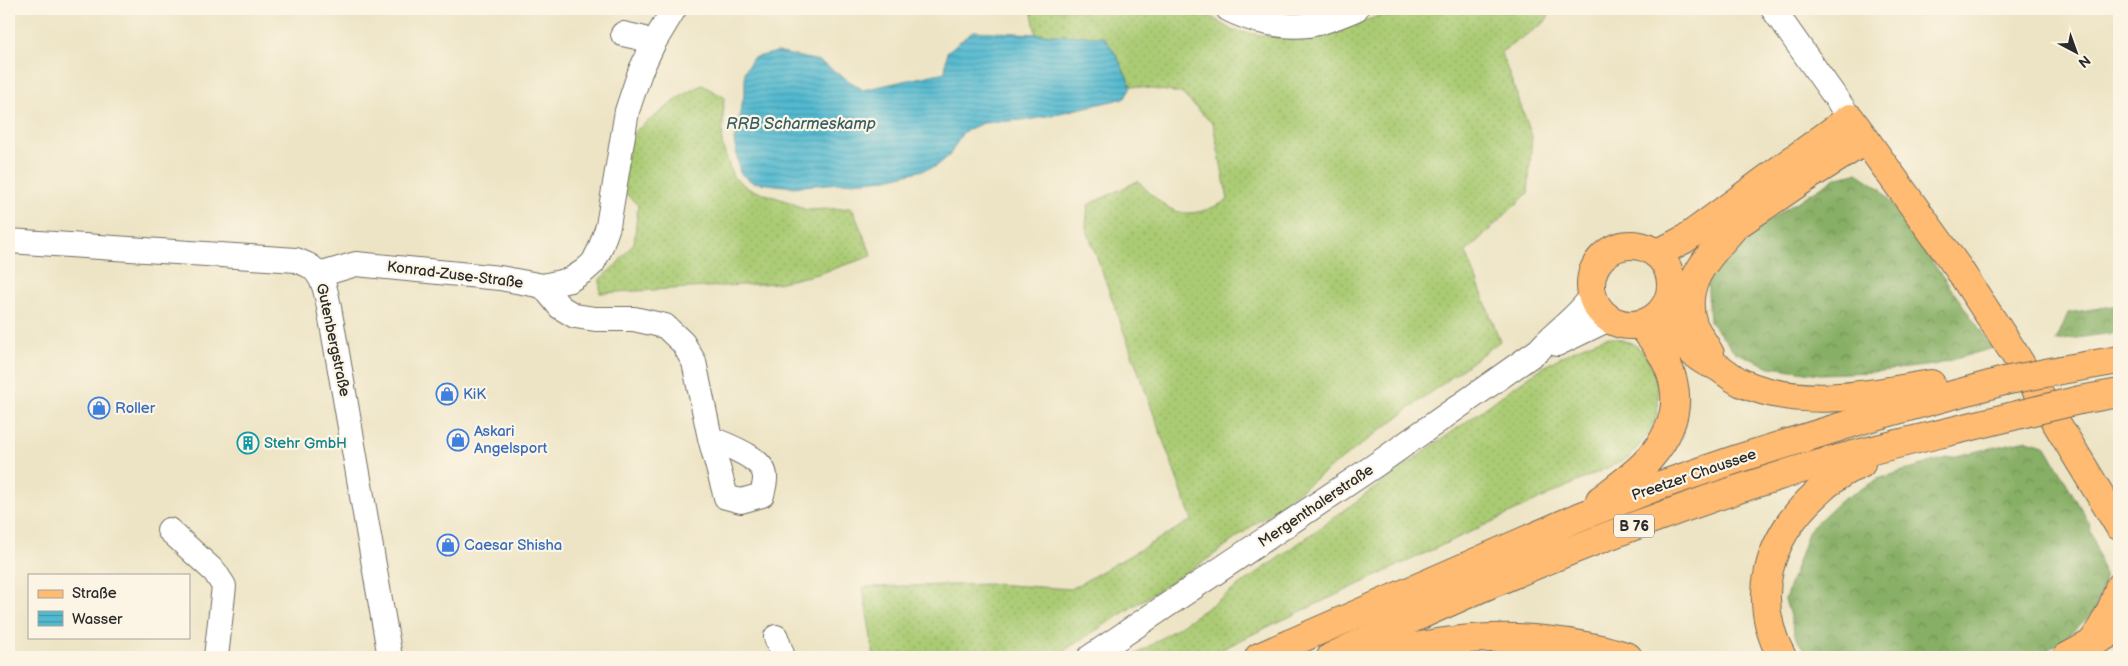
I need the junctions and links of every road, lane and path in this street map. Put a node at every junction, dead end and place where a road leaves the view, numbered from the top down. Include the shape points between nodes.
1 (674, 9) edge
2 (1228, 9) edge
3 (1356, 9) edge
4 (1773, 9) edge
5 (623, 34) dead end
6 (653, 44) junction
7 (1850, 118) junction
8 (1866, 140) junction
9 (1734, 226) junction
10 (9, 241) edge
11 (1655, 252) junction
12 (319, 275) junction
13 (1670, 277) junction
14 (543, 286) junction
15 (1591, 297) junction
16 (1664, 308) junction
17 (1609, 319) junction
18 (1640, 324) junction
19 (1538, 350) junction
20 (2119, 360) edge
21 (1714, 365) junction
22 (2004, 381) junction
23 (2119, 393) edge
24 (1949, 432) junction
25 (710, 438) dead end
26 (1579, 517) junction
27 (2119, 526) edge
28 (169, 530) dead end
29 (2119, 587) edge
30 (2119, 628) edge
31 (2092, 643) junction
32 (216, 657) edge
33 (390, 657) edge
34 (1090, 657) edge
35 (1259, 657) edge
36 (1331, 657) edge
37 (1372, 657) edge
38 (1628, 657) edge
39 (1782, 657) edge
40 (2067, 657) edge

1 - 6 street
2 - 3 street via 1241,16 1276,24 1309,25
4 - 7 street
5 - 6 street
6 - 14 street via 626,110 608,226 600,249 593,263 584,271 570,280
7 - 8 main road
7 - 11 main road via 1685,239
8 - 9 main road
8 - 27 main road via 1958,268 2014,353
9 - 13 main road via 1694,251
9 - 21 main road, B 76 via 1705,260 1695,275 1692,288 1690,302 1694,325
10 - 12 street, Gutenbergstraße via 296,260
11 - 13 main road
11 - 15 main road via 1630,244 1606,253 1592,275
12 - 14 street, Konrad-Zuse-Straße via 356,264 500,278
12 - 33 street, Gutenbergstraße via 332,324
13 - 16 main road via 1670,293
14 - 25 street, Konrad-Zuse-Straße via 560,307 575,316 634,319 665,326 683,344 694,362
15 - 17 main road
15 - 19 street, Mergenthalerstraße via 1580,312
16 - 18 main road via 1654,318
16 - 21 main road, B 76 via 1678,335 1705,361
17 - 18 main road via 1627,325
17 - 19 street, Mergenthalerstraße
18 - 26 main road, B 76 via 1652,337 1671,370 1675,393 1670,428 1649,459
19 - 34 street, Mergenthalerstraße via 1377,464
20 - 22 main road, Preetzer Chaussee / B 76, bridge
21 - 22 main road, B 76 via 1739,382 1762,391 1828,398 1874,394 1979,376
22 - 26 main road, Preetzer Chaussee / B 76 via 1749,455
23 - 24 main road, Preetzer Chaussee / B 76, bridge
24 - 36 main road, Preetzer Chaussee / B 76 via 1805,468 1626,528 1408,620
24 - 39 main road, B 76 via 1854,467 1825,485 1805,503 1786,528 1772,554 1766,580 1769,623
26 - 35 main road, Preetzer Chaussee / B 76
28 - 32 street via 216,572 224,586
29 - 31 main road via 2115,604
30 - 31 main road
31 - 40 main road
37 - 38 main road via 1440,641 1476,638 1540,639

